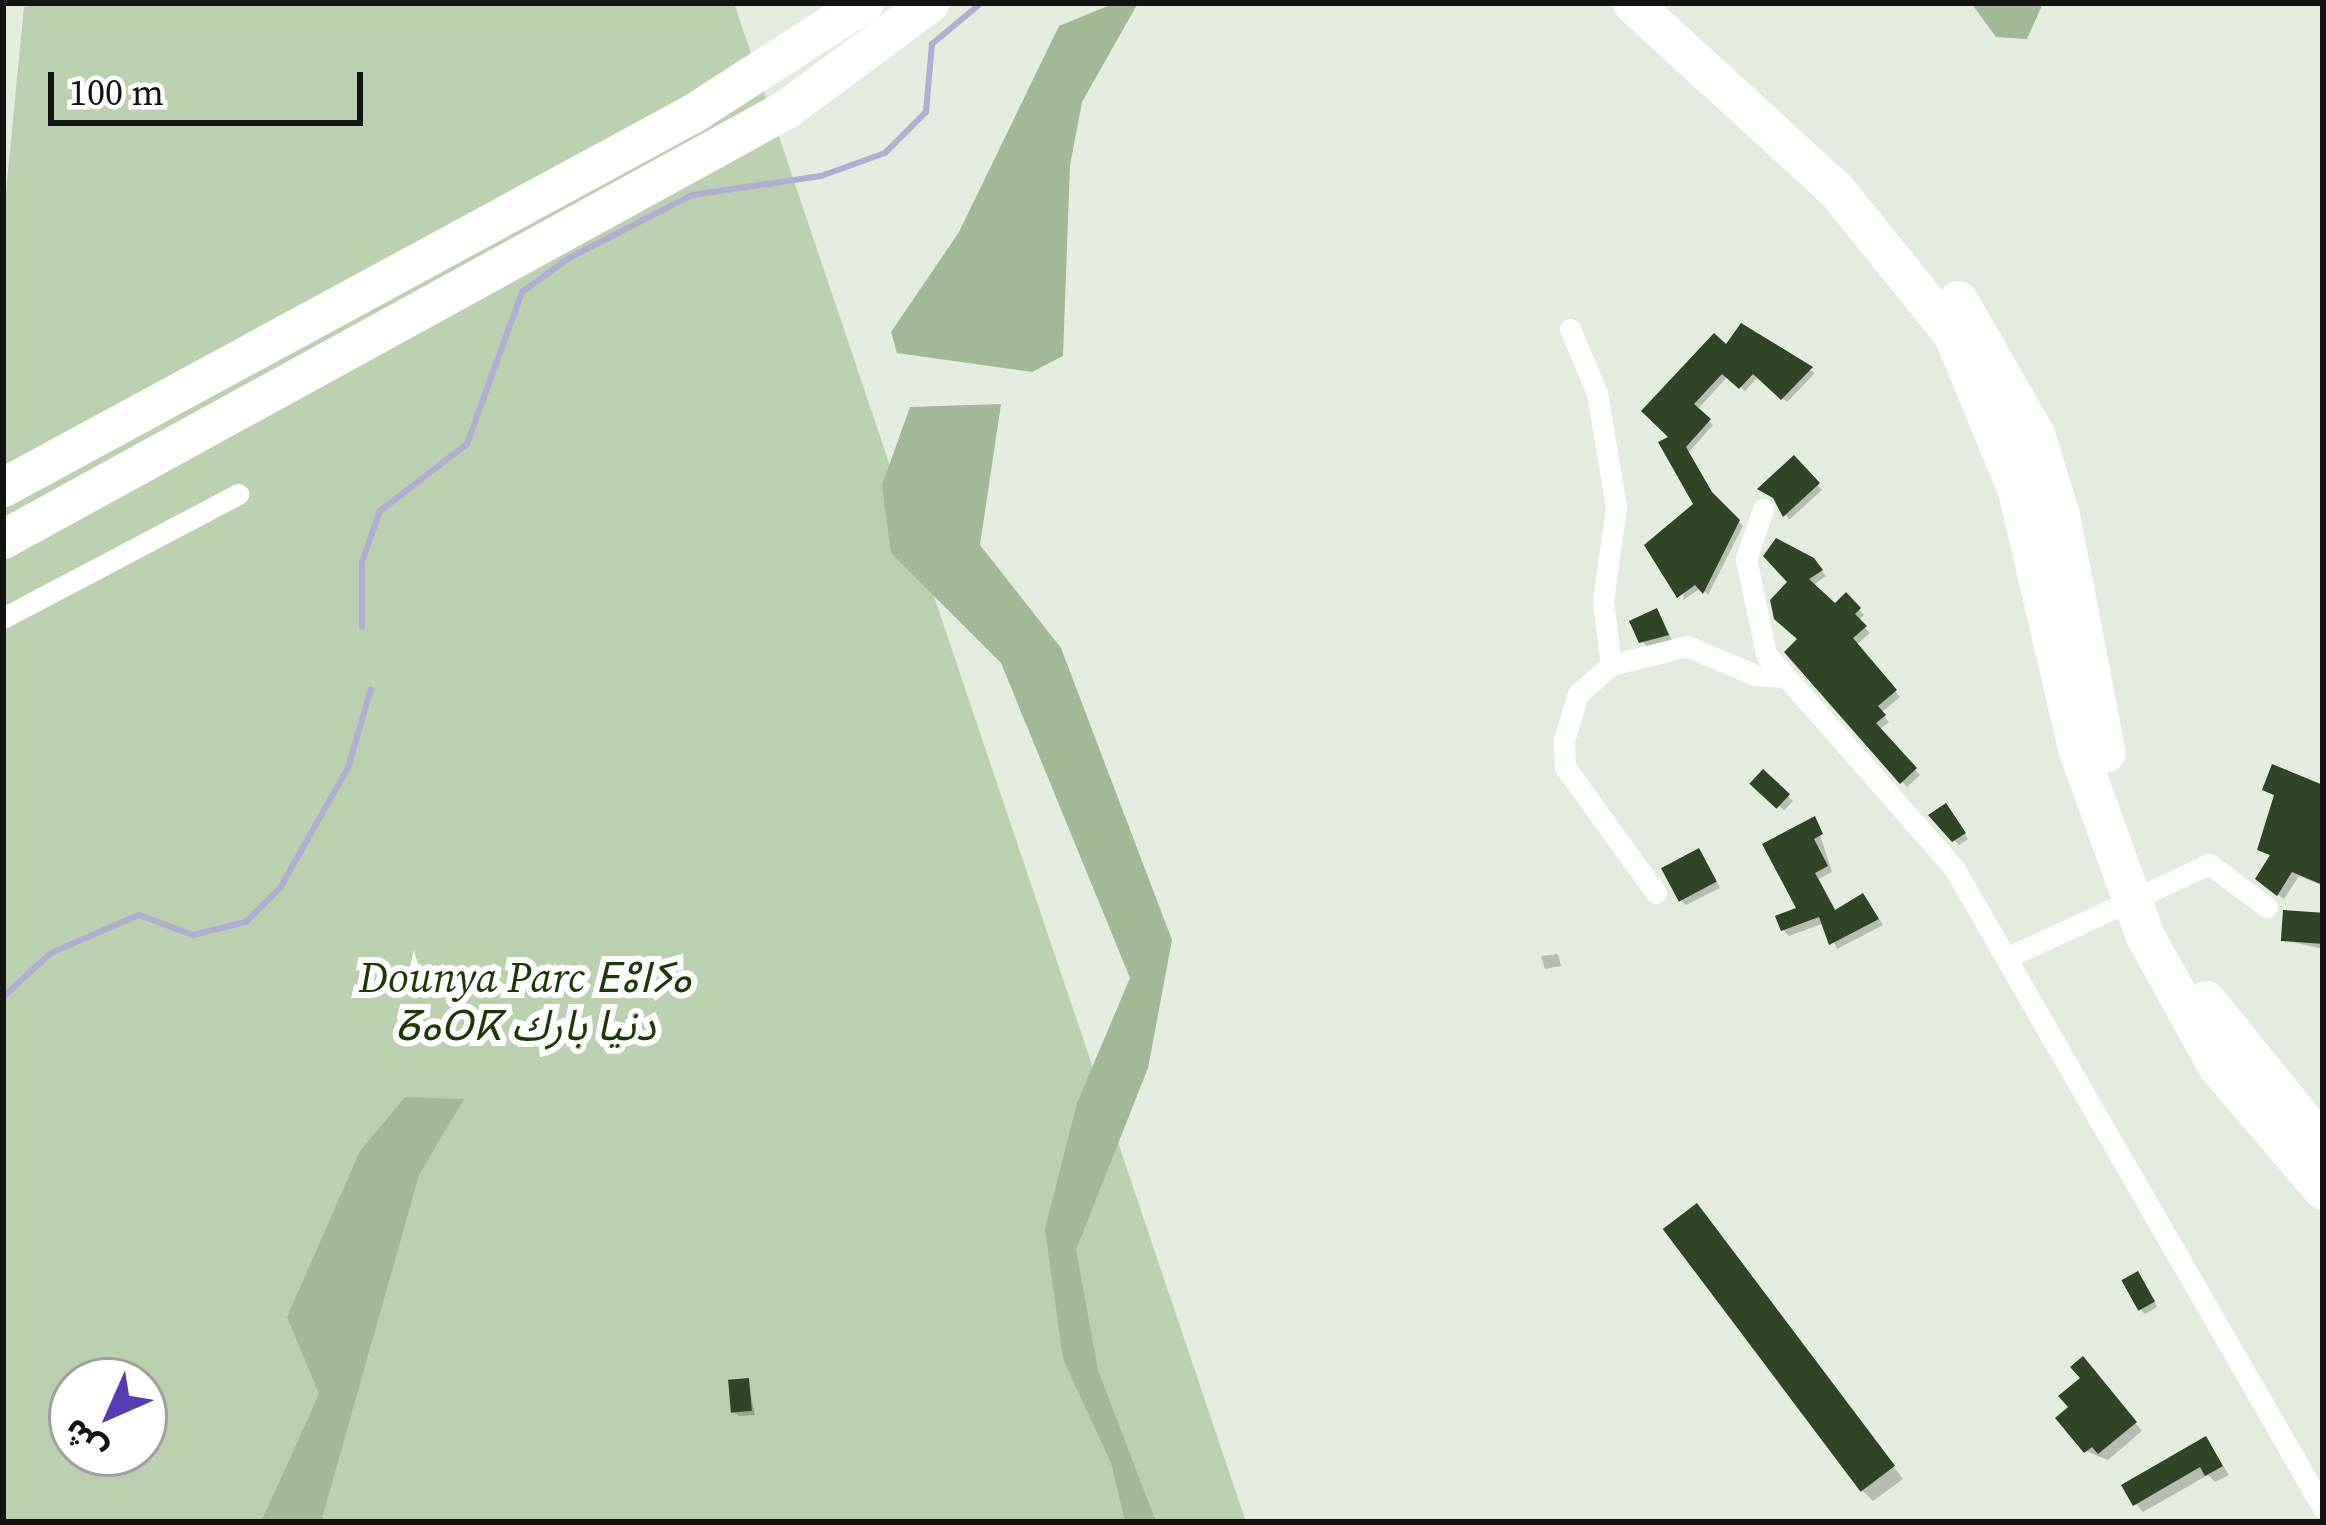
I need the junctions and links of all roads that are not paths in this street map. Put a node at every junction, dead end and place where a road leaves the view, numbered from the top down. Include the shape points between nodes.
1 (864, 3) edge
2 (928, 3) edge
3 (1632, 3) edge
4 (1670, 3) edge
5 (1570, 328) dead end
6 (3, 487) edge
7 (238, 494) dead end
8 (1763, 509) dead end
9 (3, 538) edge
10 (3, 618) edge
11 (1611, 665) junction
12 (1780, 676) junction
13 (1656, 893) dead end
14 (2267, 907) dead end
15 (2006, 958) junction
16 (2323, 1145) edge
17 (2323, 1190) edge
18 (2323, 1508) edge

1 - 6 highway via 693,113
2 - 9 highway via 785,110
3 - 17 highway via 1837,190 1954,335 2017,490 2086,780 2145,936 2217,1066
4 - 16 highway via 1868,186 1925,251 1995,354 2035,434 2060,515 2120,819 2217,1020
5 - 11 street via 1597,393 1612,479 1617,532 1603,601
7 - 10 street
8 - 12 street via 1746,559 1747,586 1758,634
11 - 12 street via 1700,647 1755,675
11 - 13 street via 1578,694 1565,767 1577,794
12 - 15 street via 1928,830
14 - 15 street via 2222,868 2184,870
15 - 18 street

